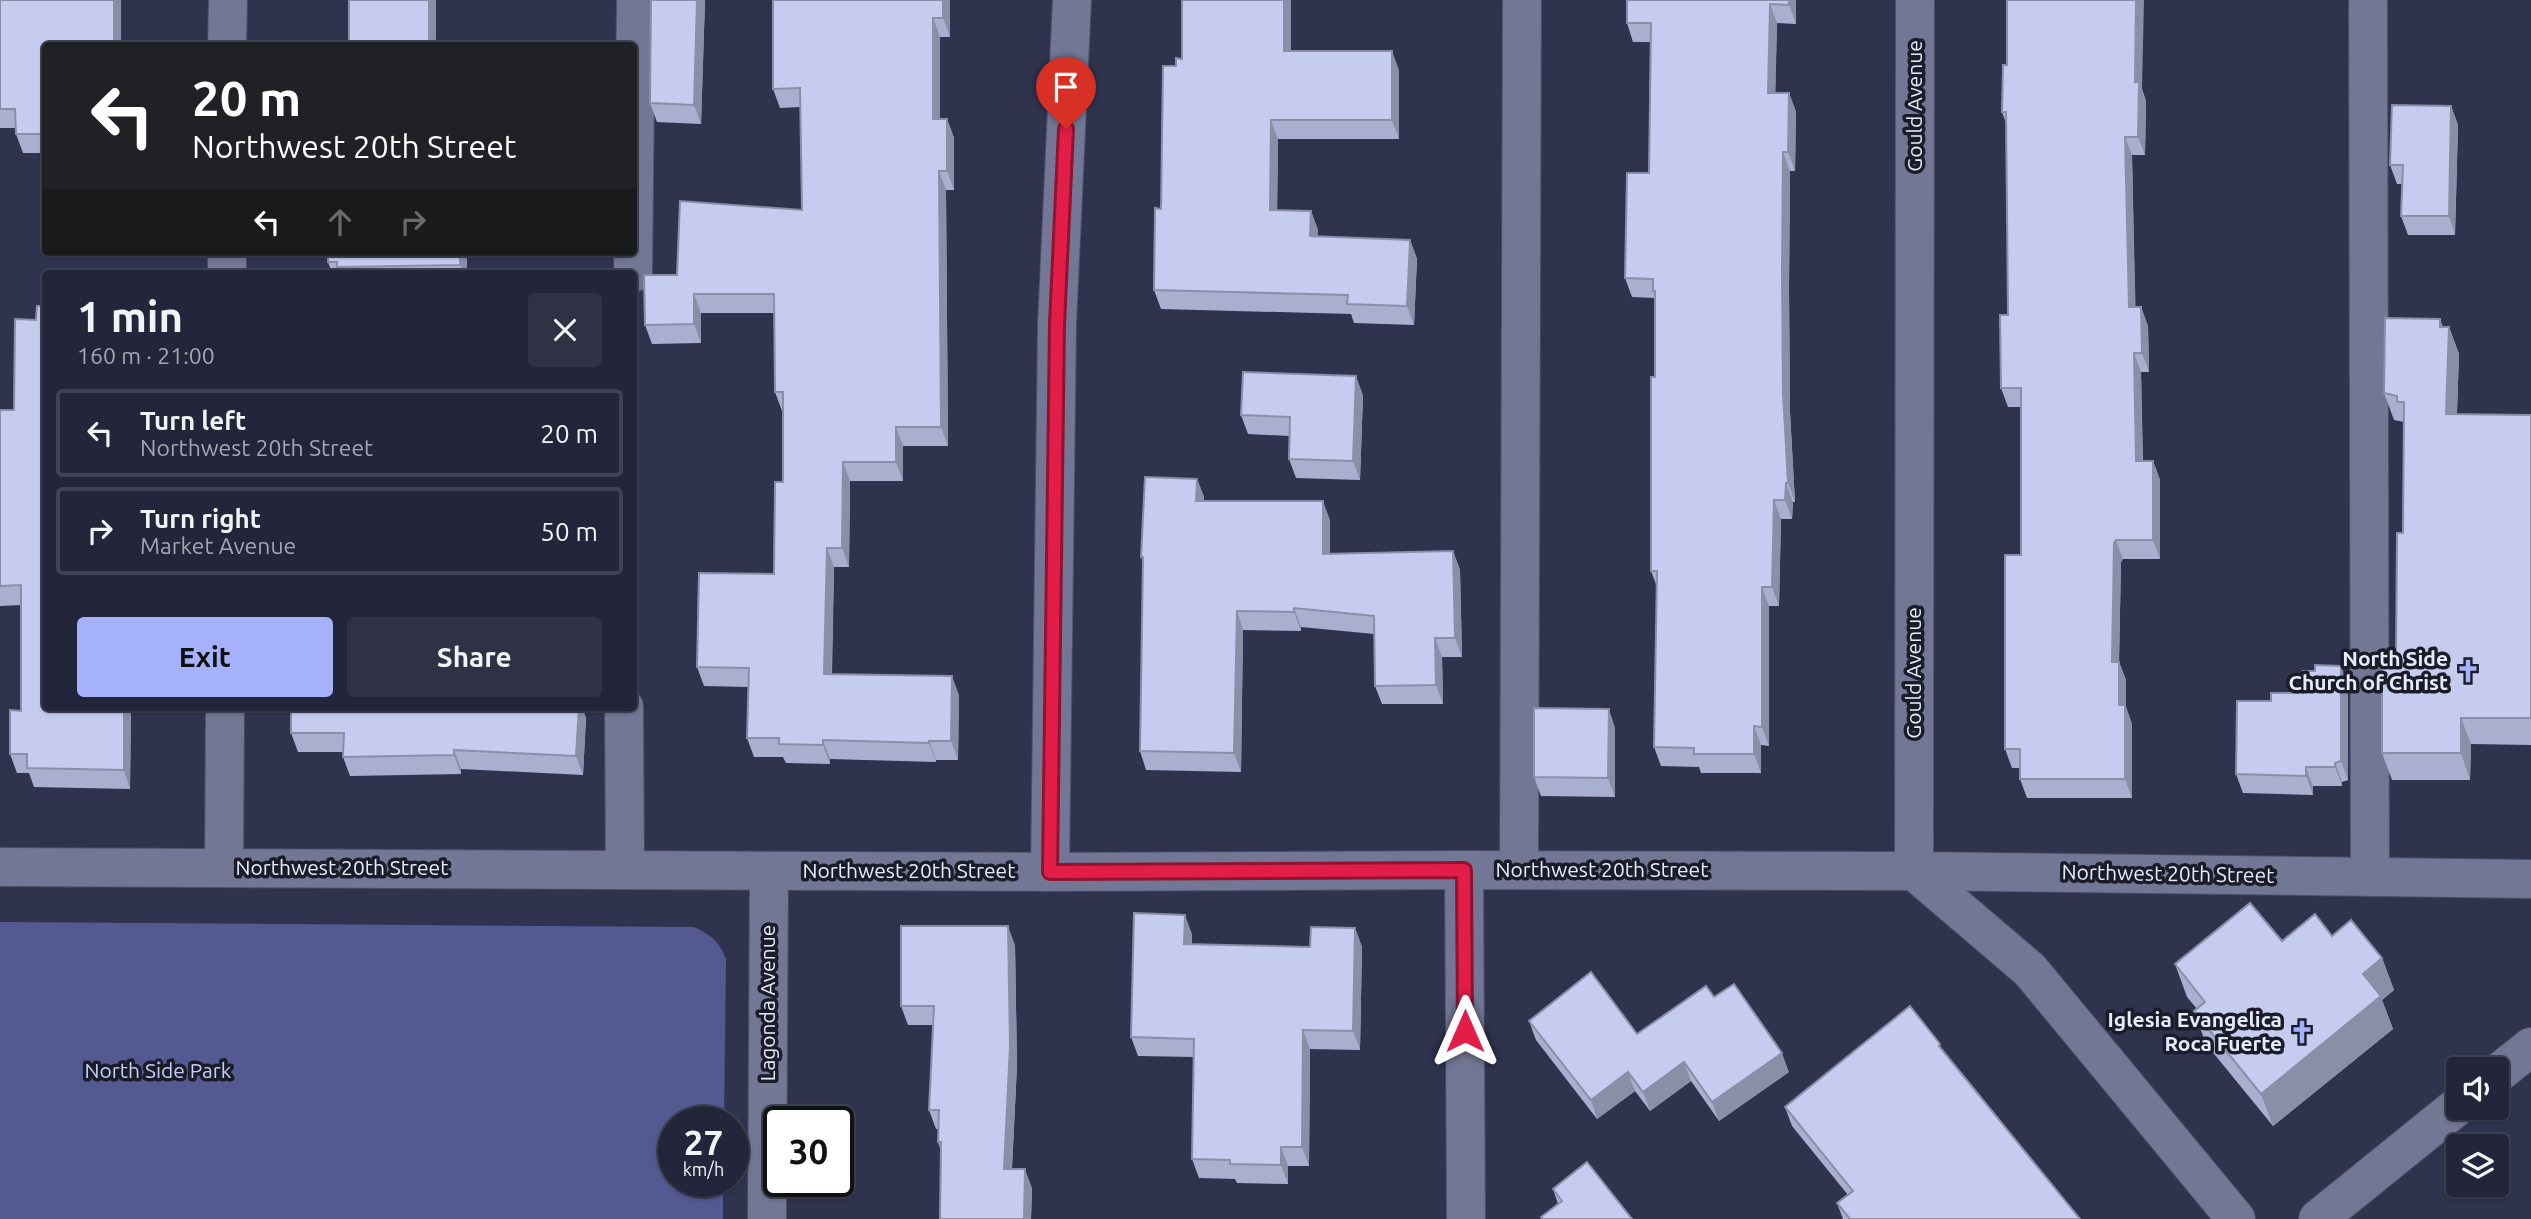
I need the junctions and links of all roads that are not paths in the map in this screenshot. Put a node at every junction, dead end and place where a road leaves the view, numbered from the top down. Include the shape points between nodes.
1 (228, 0) edge
2 (636, 0) edge
3 (1072, 0) edge
4 (1522, 0) edge
5 (1915, 0) edge
6 (2368, 0) edge
7 (227, 42) edge
8 (636, 42) edge
9 (225, 711) edge
10 (624, 711) edge
11 (0, 867) edge
12 (224, 868) junction
13 (625, 870) junction
14 (1464, 870) junction
15 (1519, 870) junction
16 (769, 871) junction
17 (1914, 871) junction
18 (1050, 872) junction
19 (2370, 877) junction
20 (2531, 879) edge
21 (2531, 1047) edge
22 (2509, 1064) edge
23 (2446, 1116) edge
24 (767, 1219) edge
25 (1466, 1219) edge
26 (2236, 1219) edge
27 (2318, 1219) edge

1 - 7 street
2 - 8 street
3 - 18 street via 1057,324
4 - 15 street
5 - 17 street, Gould Avenue
6 - 19 street
9 - 12 street
10 - 13 street
11 - 12 street, Northwest 20th Street
12 - 13 street, Northwest 20th Street
13 - 16 street, Northwest 20th Street
14 - 15 street, Northwest 20th Street
14 - 18 street, Northwest 20th Street
14 - 25 street
15 - 17 street, Northwest 20th Street
16 - 18 street, Northwest 20th Street
16 - 24 street, Lagonda Avenue
17 - 19 street, Northwest 20th Street
17 - 26 street via 2031,970
19 - 20 street, Northwest 20th Street
21 - 22 street
23 - 27 street

